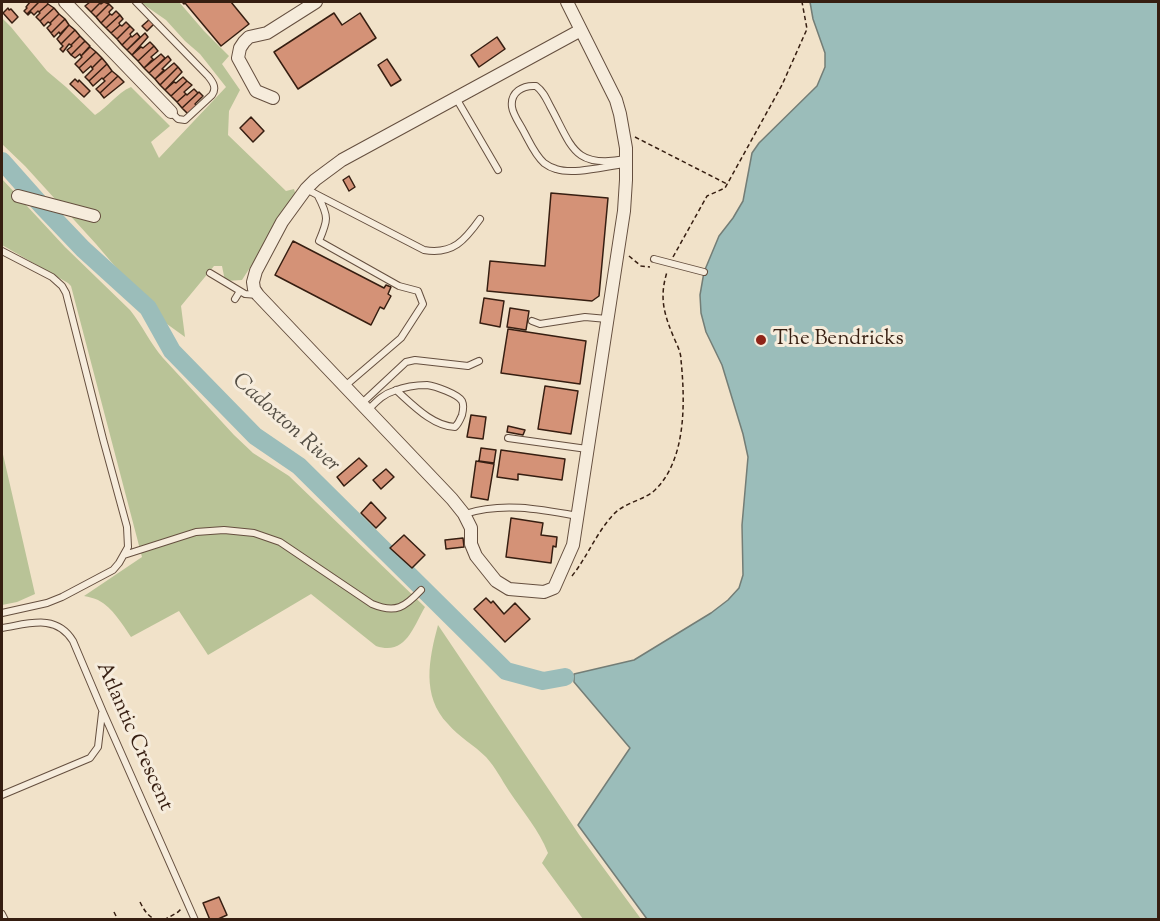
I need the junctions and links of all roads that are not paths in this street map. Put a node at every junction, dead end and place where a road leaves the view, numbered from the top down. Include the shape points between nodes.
1 (65, 2) edge
2 (136, 2) edge
3 (316, 2) edge
4 (567, 2) edge
5 (581, 30) junction
6 (273, 98) dead end
7 (456, 98) junction
8 (171, 112) joint
9 (626, 161) junction
10 (498, 170) dead end
11 (306, 189) junction
12 (18, 196) dead end
13 (318, 196) junction
14 (94, 216) dead end
15 (480, 219) dead end
16 (2, 251) edge
17 (657, 260) road end
18 (704, 272) dead end
19 (210, 273) dead end
20 (240, 291) junction
21 (258, 295) junction
22 (235, 299) dead end
23 (607, 319) junction
24 (532, 321) dead end
25 (479, 361) dead end
26 (345, 386) junction
27 (396, 390) junction
28 (365, 407) junction
29 (508, 438) dead end
30 (587, 449) junction
31 (464, 514) junction
32 (577, 516) junction
33 (124, 555) junction
34 (421, 590) dead end
35 (2, 613) edge
36 (2, 628) edge
37 (103, 712) junction
38 (2, 795) edge
39 (2, 915) edge
40 (5, 920) edge
41 (195, 920) edge

1 - 8 street
2 - 8 lane via 214,86 214,92 185,120
3 - 6 street via 267,33 249,37 240,48 238,58 256,91
4 - 5 street
5 - 7 street
5 - 9 street via 616,100
7 - 10 lane
7 - 11 street via 342,160
9 - 9 lane via 573,171 549,166 533,149 513,111 513,97 518,90 536,86 579,154 597,162
9 - 23 street via 624,211
11 - 13 lane
11 - 21 street via 282,222 256,271 253,282
12 - 14 street
13 - 15 lane via 435,252 450,249 467,237
13 - 26 lane via 327,224 319,242 399,286 418,291 423,304 400,338
16 - 33 lane via 52,277 66,293 127,527 128,547
17 - 18 lane
19 - 20 lane
20 - 21 lane
20 - 22 lane
21 - 26 street
23 - 24 lane via 585,317 540,324
23 - 30 street
25 - 28 lane via 468,366 406,362
26 - 28 street
27 - 27 lane via 427,385 455,395 463,407 459,423 454,427 442,425
27 - 28 lane
28 - 31 street
29 - 30 lane
30 - 32 street
31 - 32 lane via 512,507
31 - 32 street via 476,556 496,581 508,589 544,592 554,588 573,545
33 - 34 lane via 196,532 255,533 280,542 382,608 396,609
33 - 35 lane via 113,570 62,597
36 - 37 lane, Atlantic Crescent via 46,622 63,628 73,641
37 - 38 lane via 98,747 90,758
37 - 41 lane, Atlantic Crescent
39 - 40 lane

